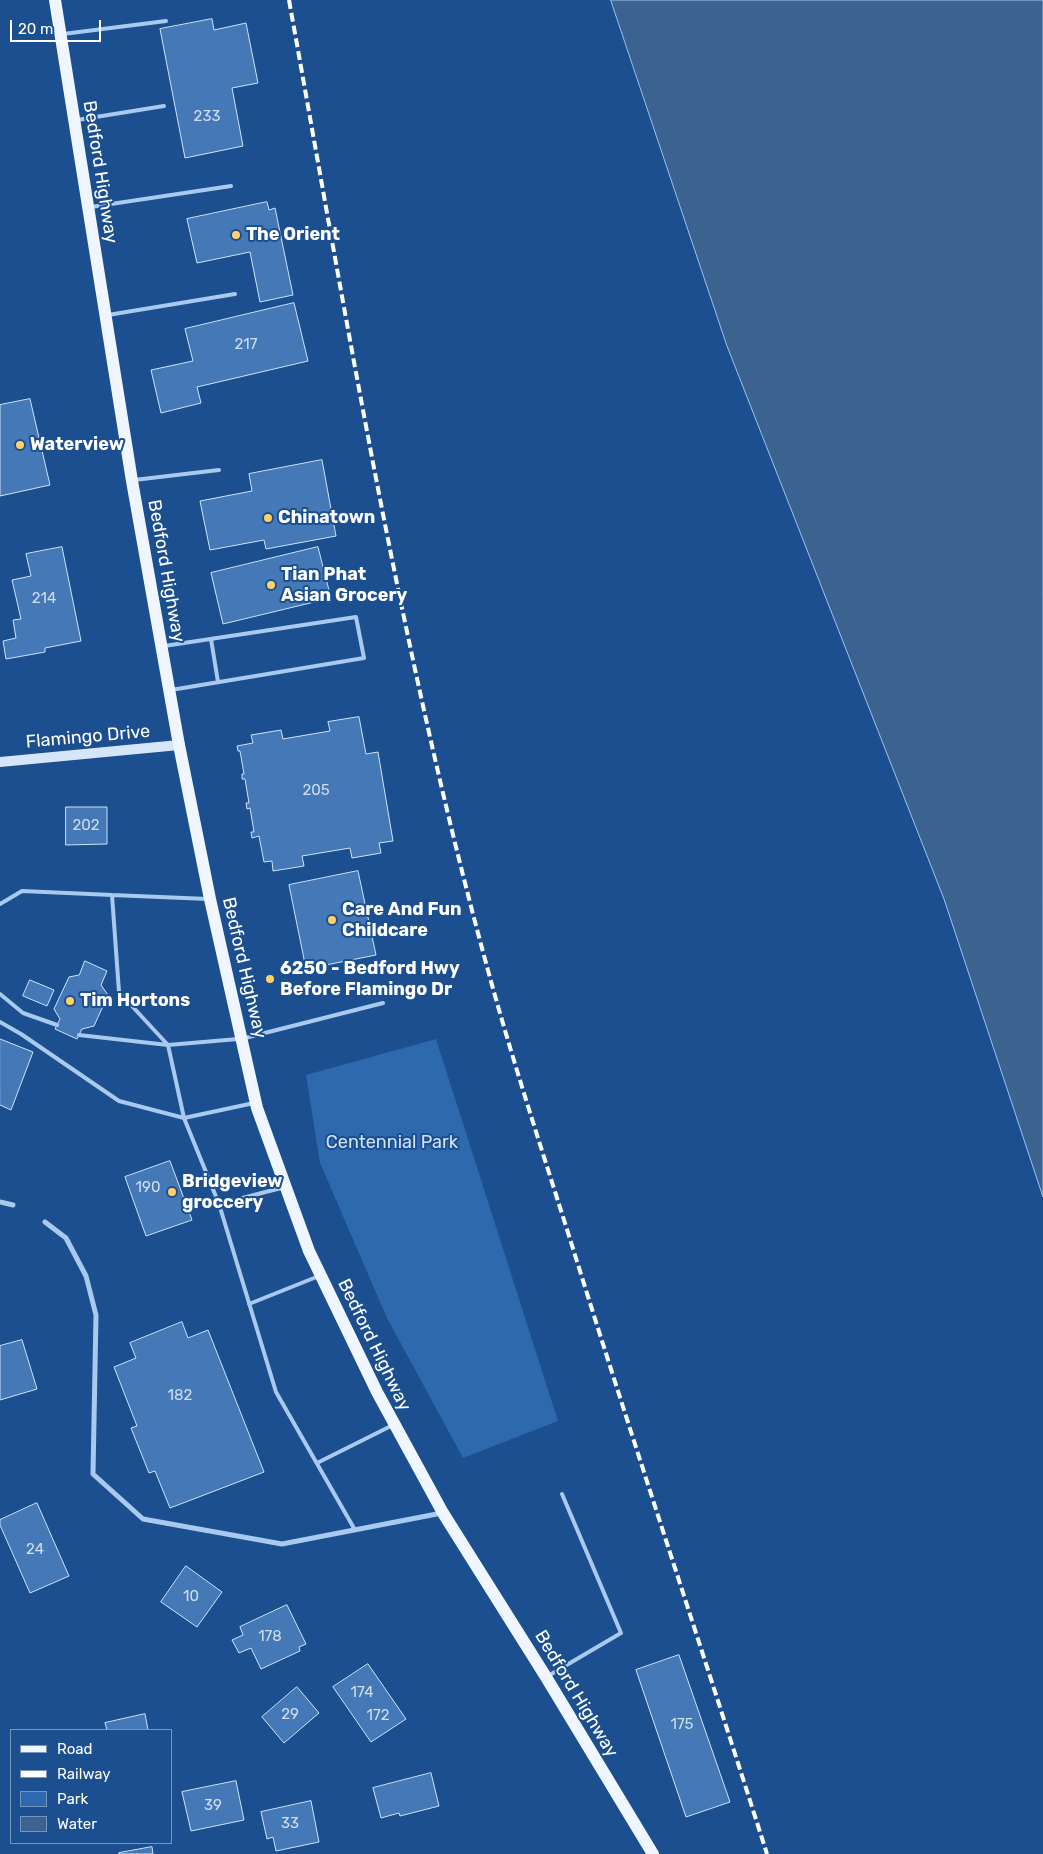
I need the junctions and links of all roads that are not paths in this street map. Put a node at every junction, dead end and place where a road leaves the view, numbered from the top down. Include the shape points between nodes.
1 (56, 0) edge
2 (166, 21) dead end
3 (61, 34) junction
4 (164, 106) dead end
5 (74, 120) junction
6 (231, 186) dead end
7 (89, 208) junction
8 (236, 294) dead end
9 (105, 315) junction
10 (219, 470) dead end
11 (132, 481) junction
12 (211, 639) junction
13 (161, 646) junction
14 (218, 682) junction
15 (169, 690) junction
16 (179, 745) junction
17 (0, 762) edge
18 (112, 895) junction
19 (210, 899) junction
20 (0, 904) edge
21 (0, 994) edge
22 (384, 1003) dead end
23 (0, 1022) edge
24 (57, 1026) dead end
25 (79, 1036) dead end
26 (241, 1039) junction
27 (168, 1045) junction
28 (256, 1102) junction
29 (184, 1118) junction
30 (286, 1187) junction
31 (0, 1202) edge
32 (219, 1204) junction
33 (13, 1205) dead end
34 (45, 1222) dead end
35 (321, 1275) junction
36 (249, 1304) junction
37 (394, 1425) junction
38 (317, 1463) junction
39 (562, 1494) dead end
40 (443, 1513) junction
41 (355, 1530) junction
42 (546, 1677) junction
43 (653, 1854) edge

1 - 3 main road, Bedford Highway
2 - 3 lane
3 - 5 main road, Bedford Highway
4 - 5 lane
5 - 7 main road, Bedford Highway
6 - 7 lane
7 - 9 main road, Bedford Highway
8 - 9 lane
9 - 11 main road, Bedford Highway
10 - 11 lane
11 - 13 main road, Bedford Highway
12 - 13 lane
12 - 14 lane
12 - 14 lane via 356,617 364,658
13 - 15 main road, Bedford Highway
14 - 15 lane
15 - 16 main road, Bedford Highway
16 - 17 street, Flamingo Drive
16 - 19 main road, Bedford Highway
18 - 19 lane
18 - 20 lane via 22,891
18 - 27 lane via 119,992
19 - 26 main road, Bedford Highway
21 - 24 lane via 23,1013
22 - 26 lane
23 - 29 lane via 119,1101
25 - 27 lane
26 - 27 lane
26 - 28 main road, Bedford Highway
27 - 29 lane
28 - 29 lane
28 - 30 main road, Bedford Highway
29 - 32 lane
30 - 32 lane
30 - 35 main road, Bedford Highway
31 - 33 street
32 - 36 lane
34 - 41 street via 66,1238 86,1276 96,1315 93,1474 143,1519 282,1544
35 - 36 lane
35 - 37 main road, Bedford Highway
36 - 38 lane via 276,1392
37 - 38 lane
37 - 40 main road, Bedford Highway
38 - 41 lane
39 - 42 lane via 621,1633
40 - 41 street
40 - 42 main road, Bedford Highway
42 - 43 main road, Bedford Highway

